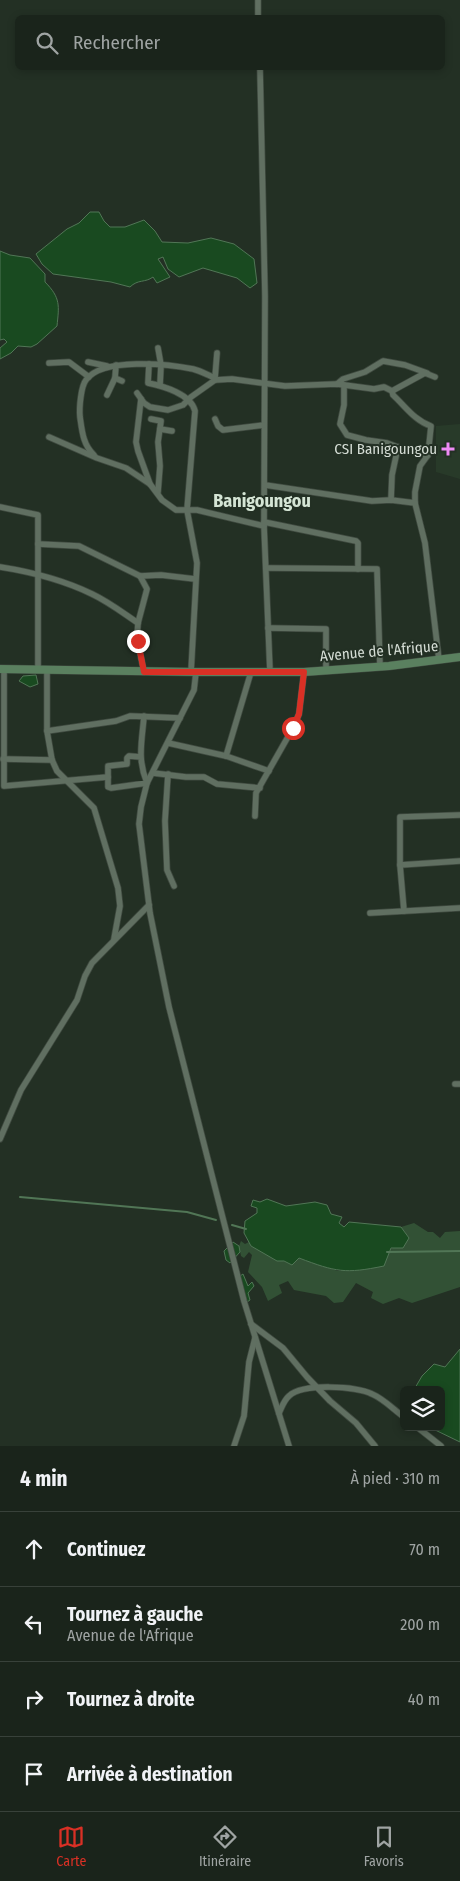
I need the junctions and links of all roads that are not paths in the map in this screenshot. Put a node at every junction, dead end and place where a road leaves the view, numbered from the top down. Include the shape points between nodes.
1 (258, 0) edge
2 (258, 15) edge
3 (260, 70) edge
4 (158, 348) dead end
5 (217, 353) dead end
6 (88, 362) dead end
7 (49, 363) dead end
8 (149, 364) junction
9 (161, 365) junction
10 (107, 366) junction
11 (116, 366) junction
12 (427, 373) junction
13 (89, 377) junction
14 (435, 377) dead end
15 (115, 378) junction
16 (215, 379) junction
17 (122, 381) dead end
18 (265, 384) junction
19 (340, 384) junction
20 (160, 385) junction
21 (392, 391) junction
22 (137, 393) dead end
23 (108, 395) dead end
24 (141, 399) junction
25 (188, 401) junction
26 (151, 419) dead end
27 (215, 419) dead end
28 (264, 425) junction
29 (160, 429) junction
30 (172, 431) dead end
31 (49, 437) dead end
32 (398, 446) junction
33 (428, 455) junction
34 (97, 458) junction
35 (150, 484) junction
36 (265, 485) junction
37 (158, 492) junction
38 (391, 500) junction
39 (414, 503) junction
40 (0, 507) edge
41 (187, 510) junction
42 (264, 524) junction
43 (38, 544) junction
44 (0, 567) edge
45 (266, 568) junction
46 (358, 569) junction
47 (0, 572) edge
48 (38, 574) junction
49 (140, 576) junction
50 (196, 579) junction
51 (138, 623) junction
52 (268, 628) junction
53 (460, 657) edge
54 (439, 660) junction
55 (380, 667) junction
56 (2, 669) edge
57 (38, 670) junction
58 (47, 670) junction
59 (326, 671) junction
60 (144, 672) junction
61 (193, 672) junction
62 (251, 672) junction
63 (270, 672) junction
64 (304, 672) junction
65 (144, 716) junction
66 (180, 718) junction
67 (47, 731) junction
68 (168, 743) junction
69 (226, 756) junction
70 (141, 757) junction
71 (3, 760) junction
72 (52, 760) junction
73 (269, 771) junction
74 (153, 773) junction
75 (168, 774) junction
76 (108, 777) junction
77 (68, 781) junction
78 (148, 783) junction
79 (260, 788) junction
80 (460, 815) edge
81 (255, 816) dead end
82 (460, 861) edge
83 (400, 865) junction
84 (174, 886) dead end
85 (149, 905) junction
86 (460, 908) edge
87 (404, 911) junction
88 (370, 913) dead end
89 (114, 939) junction
90 (0, 1139) edge
91 (252, 1324) junction
92 (255, 1336) junction
93 (317, 1387) junction
94 (279, 1414) junction
95 (400, 1414) edge
96 (422, 1431) edge
97 (234, 1446) edge
98 (289, 1446) edge
99 (375, 1446) edge
100 (441, 1446) edge

1 - 2 street
3 - 18 street
4 - 9 street
5 - 16 street
6 - 10 street
7 - 13 street via 69,362
8 - 9 street
8 - 11 street
8 - 20 street via 148,383
9 - 16 street via 193,369
9 - 20 street
10 - 11 street
10 - 13 street
11 - 15 street
12 - 14 street
12 - 19 street via 405,364 383,361 365,372 343,379
12 - 21 street
13 - 34 street via 85,381 79,410 85,442
15 - 17 street
15 - 23 street
16 - 18 street
16 - 25 street
18 - 19 street
18 - 28 street
19 - 21 street via 374,389 384,387
19 - 32 street via 344,405 340,424 347,435
20 - 25 street
21 - 33 street via 404,407 431,426
22 - 24 street
24 - 25 street via 160,410 174,409
24 - 35 street via 136,442
25 - 41 street via 195,411
26 - 29 street via 161,421
27 - 28 street via 218,426 226,430
28 - 36 street
29 - 30 street
29 - 37 street
31 - 34 street
32 - 33 street
32 - 38 street
33 - 39 street via 420,466
34 - 35 street via 126,468
35 - 37 street
36 - 38 street via 372,501
36 - 42 street
37 - 41 street via 176,510
38 - 39 street
39 - 54 street via 425,543
40 - 43 street via 38,515
41 - 42 street
41 - 50 street via 197,563
42 - 45 street
42 - 46 street via 357,541
43 - 48 street
43 - 49 street via 79,546
44 - 47 street
44 - 48 street
45 - 46 street
45 - 52 street
46 - 55 street via 378,570
48 - 51 street via 93,594
48 - 57 street
49 - 50 street
49 - 51 street via 147,589
50 - 61 street
51 - 60 street via 137,638
52 - 59 street via 326,629
52 - 63 street
53 - 54 main road, Avenue de l'Afrique
54 - 55 main road, Avenue de l'Afrique
55 - 59 main road, Avenue de l'Afrique
56 - 57 main road, Avenue de l'Afrique
56 - 71 street
57 - 58 main road, Avenue de l'Afrique
58 - 60 main road, Avenue de l'Afrique
58 - 67 street
59 - 64 main road, Avenue de l'Afrique
60 - 61 main road, Avenue de l'Afrique
61 - 62 main road, Avenue de l'Afrique
61 - 66 street via 194,690
62 - 63 main road, Avenue de l'Afrique
62 - 69 street
63 - 64 main road, Avenue de l'Afrique
64 - 73 street via 299,714
65 - 66 street
65 - 67 street
65 - 70 street
66 - 68 street
67 - 72 street
68 - 69 street
68 - 74 street
69 - 73 street
70 - 76 street via 130,756 127,764 108,766
70 - 78 street
71 - 72 street
71 - 77 street via 4,786
72 - 77 street via 57,771
73 - 79 street
74 - 75 street
74 - 78 street
75 - 79 street via 204,777 217,784
75 - 84 street via 167,870
76 - 77 street
76 - 78 street via 111,788
77 - 89 street via 94,808 118,888 120,906
78 - 85 street via 139,824
79 - 81 street via 256,794
80 - 83 street via 400,817
82 - 83 street
83 - 87 street
85 - 89 street
85 - 91 street via 169,1006
86 - 87 street
87 - 88 street
89 - 90 street via 92,962 77,1000 18,1096
91 - 92 street
91 - 93 street via 283,1348
92 - 94 street
92 - 97 street via 244,1416
93 - 94 street via 289,1395
93 - 95 street via 374,1394
93 - 99 street
94 - 98 street
96 - 100 street

